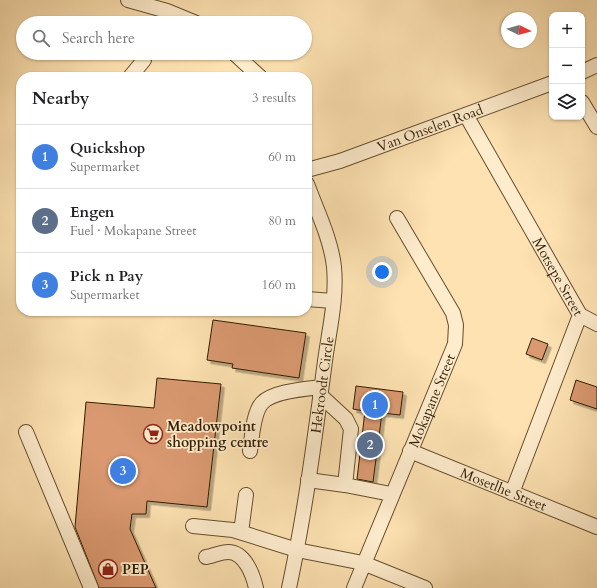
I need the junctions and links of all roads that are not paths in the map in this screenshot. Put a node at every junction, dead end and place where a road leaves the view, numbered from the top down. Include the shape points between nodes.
1 (128, 0) edge
2 (180, 16) edge
3 (144, 60) dead end
4 (242, 60) edge
5 (597, 65) edge
6 (585, 71) edge
7 (134, 72) edge
8 (255, 72) edge
9 (549, 84) edge
10 (585, 107) edge
11 (466, 115) junction
12 (597, 127) edge
13 (312, 169) edge
14 (312, 198) edge
15 (398, 218) dead end
16 (312, 299) edge
17 (333, 301) junction
18 (580, 315) junction
19 (597, 324) edge
20 (321, 391) junction
21 (26, 432) dead end
22 (250, 451) dead end
23 (410, 451) junction
24 (308, 480) junction
25 (345, 485) junction
26 (512, 493) junction
27 (391, 494) junction
28 (246, 495) dead end
29 (193, 526) dead end
30 (597, 528) edge
31 (241, 532) junction
32 (297, 550) junction
33 (206, 557) dead end
34 (363, 563) junction
35 (91, 588) edge
36 (256, 588) edge
37 (289, 588) edge
38 (354, 588) edge
39 (425, 588) edge

1 - 2 street
3 - 7 street
4 - 8 street
5 - 6 street
9 - 11 street, Van Onselen Road
10 - 12 street
11 - 13 street, Van Onselen Road
11 - 18 street, Motsepe Street
14 - 17 street, Hekroodt Circle via 332,254
15 - 23 street, Mokapane Street via 442,291 456,325 455,344
16 - 17 street
17 - 20 street, Hekroodt Circle
18 - 19 street
18 - 26 street, Motsepe Street
20 - 22 street via 275,395 262,403 255,419
20 - 24 street, Hekroodt Circle
20 - 25 street via 346,419 351,429
21 - 35 street
23 - 26 street, Mosetlhe Street
23 - 27 street, Mokapane Street
24 - 25 street
24 - 32 street, Hekroodt Circle
25 - 27 street
26 - 30 street, Mosetlhe Street
27 - 34 street, Mokapane Street
28 - 31 street
29 - 31 street
31 - 32 street
32 - 34 street
32 - 37 street, Hekroodt Circle
33 - 36 street via 228,552 236,554 248,568
34 - 38 street, Mokapane Street
34 - 39 street

